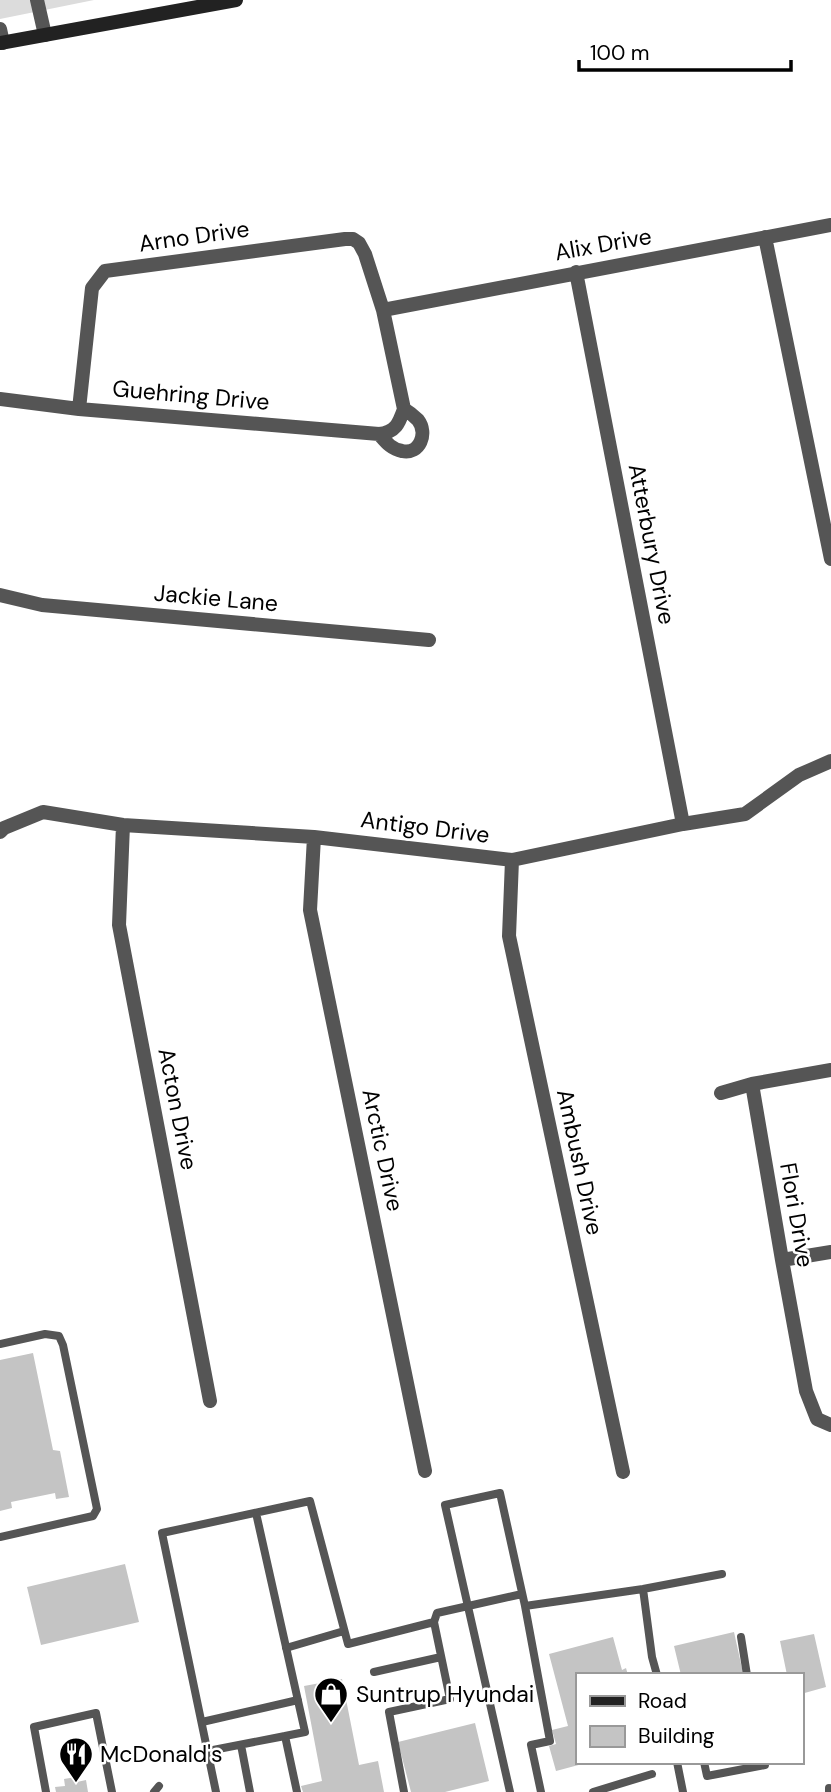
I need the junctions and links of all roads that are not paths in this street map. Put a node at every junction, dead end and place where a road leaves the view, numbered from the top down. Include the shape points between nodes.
1 (37, 0) edge
2 (236, 0) edge
3 (45, 35) junction
4 (1, 38) edge
5 (831, 225) edge
6 (765, 237) junction
7 (576, 272) junction
8 (383, 310) junction
9 (0, 399) edge
10 (79, 408) junction
11 (404, 409) junction
12 (379, 434) junction
13 (831, 559) edge
14 (0, 595) edge
15 (429, 640) dead end
16 (831, 761) edge
17 (683, 824) junction
18 (123, 825) junction
19 (0, 832) edge
20 (314, 837) junction
21 (512, 860) junction
22 (831, 1070) edge
23 (752, 1084) junction
24 (721, 1093) dead end
25 (831, 1252) edge
26 (782, 1260) junction
27 (0, 1344) edge
28 (210, 1401) dead end
29 (831, 1425) edge
30 (425, 1471) dead end
31 (623, 1472) dead end
32 (256, 1513) junction
33 (0, 1537) edge
34 (722, 1574) dead end
35 (643, 1588) junction
36 (522, 1594) junction
37 (467, 1606) junction
38 (525, 1606) junction
39 (434, 1622) junction
40 (344, 1631) junction
41 (741, 1637) dead end
42 (286, 1648) junction
43 (441, 1657) junction
44 (374, 1672) dead end
45 (656, 1673) edge
46 (747, 1673) edge
47 (298, 1700) junction
48 (202, 1722) junction
49 (285, 1736) junction
50 (241, 1745) junction
51 (208, 1751) junction
52 (677, 1764) edge
53 (704, 1764) edge
54 (765, 1764) edge
55 (740, 1766) edge
56 (652, 1774) dead end
57 (46, 1792) edge
58 (112, 1792) edge
59 (216, 1792) edge
60 (250, 1792) edge
61 (297, 1792) edge
62 (404, 1792) edge
63 (510, 1792) edge
64 (541, 1792) edge
65 (594, 1792) edge
66 (684, 1792) edge

1 - 3 street
2 - 3 street
3 - 4 street
5 - 6 street, Alix Drive
6 - 7 street, Alix Drive
6 - 13 street
7 - 8 street, Alix Drive
7 - 17 street, Atterbury Drive
8 - 10 street, Arno Drive via 365,254 353,239 105,271 92,288
8 - 11 street, Guehring Drive
9 - 10 street, Guehring Drive
10 - 12 street, Guehring Drive
11 - 12 street via 399,423
11 - 12 street, Guehring Drive via 422,428 423,438 416,448 395,449
14 - 15 street, Jackie Lane via 42,605
16 - 17 street, Antigo Drive via 800,775 744,814
17 - 21 street, Antigo Drive
18 - 19 street, Antigo Drive via 43,813
18 - 20 street, Antigo Drive
18 - 28 street, Acton Drive via 119,925
20 - 21 street, Antigo Drive
20 - 30 street, Arctic Drive via 310,910
21 - 31 street, Ambush Drive via 509,936
22 - 23 street
23 - 24 street
23 - 26 street, Flori Drive
25 - 26 street
26 - 29 street, Flori Drive via 806,1391 817,1419
27 - 33 lane via 45,1334 58,1336 97,1508 93,1516
32 - 40 lane via 310,1501
32 - 42 lane
32 - 48 lane via 162,1533
34 - 35 lane
35 - 38 lane
35 - 45 lane
36 - 37 lane
36 - 37 lane via 500,1493 445,1505
36 - 38 lane
37 - 39 lane via 437,1613
37 - 63 lane
38 - 64 lane via 550,1741 531,1745
39 - 40 lane via 348,1644
39 - 43 lane
40 - 42 lane
41 - 46 lane
42 - 47 lane
43 - 44 lane
43 - 62 lane via 450,1699 389,1712
47 - 48 lane
47 - 49 lane via 305,1732
48 - 51 lane
49 - 50 lane
49 - 61 lane
50 - 51 lane
50 - 60 lane
51 - 59 lane
52 - 66 lane
53 - 55 lane via 707,1776
54 - 55 lane
56 - 65 lane
57 - 58 lane via 34,1727 96,1713

